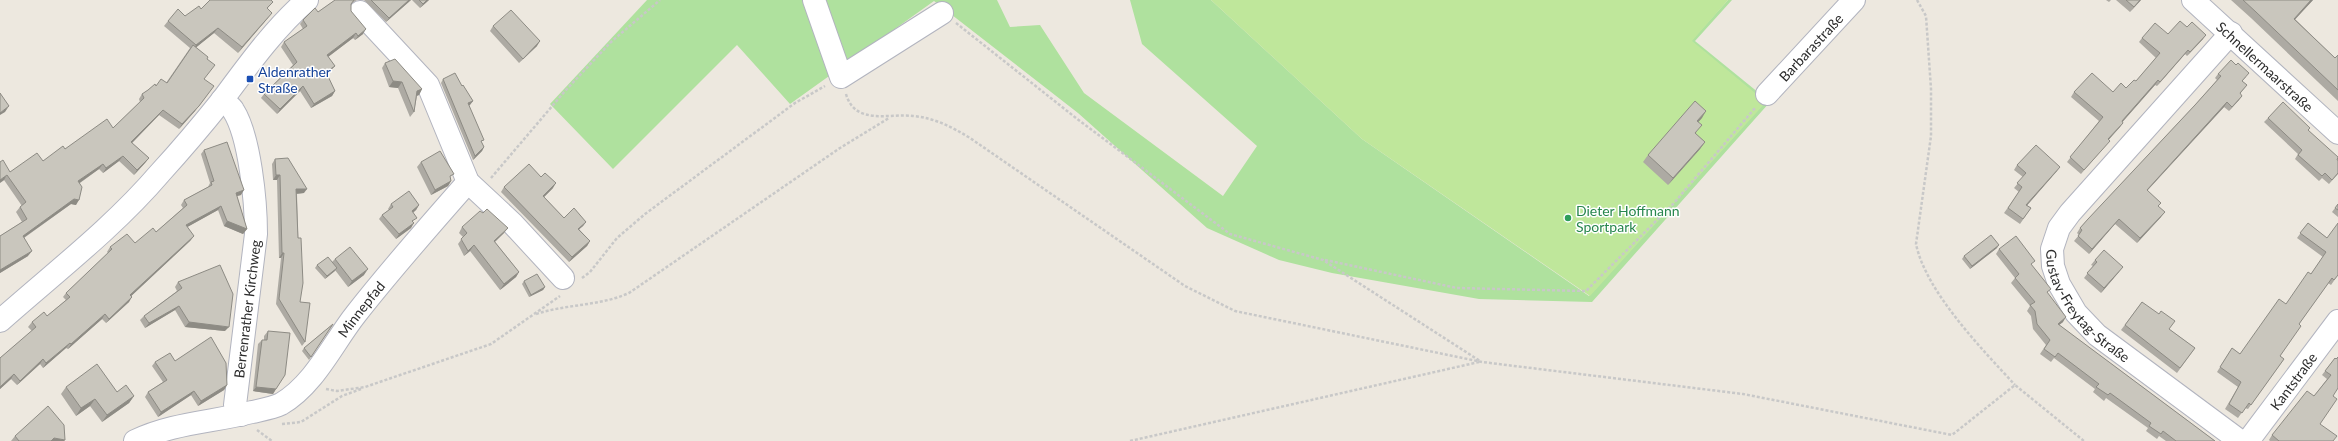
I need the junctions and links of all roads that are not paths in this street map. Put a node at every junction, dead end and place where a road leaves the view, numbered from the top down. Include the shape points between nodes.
1 (307, 0) edge
2 (814, 0) edge
3 (1854, 0) edge
4 (2193, 0) edge
5 (360, 12) dead end
6 (942, 13) road end
7 (2231, 33) junction
8 (1767, 94) road end
9 (222, 100) junction
10 (2338, 133) edge
11 (473, 186) junction
12 (562, 287) road end
13 (0, 321) edge
14 (2338, 321) edge
15 (241, 415) junction
16 (135, 441) edge
17 (2240, 441) edge
18 (2248, 441) edge

1 - 9 street via 264,44
2 - 6 street via 841,77
3 - 8 street, Barbarastraße
4 - 7 street, Schnellermaarstraße
5 - 11 street via 428,85
7 - 10 street, Schnellermaarstraße
7 - 17 street, Gustav-Freytag-Straße via 2070,213 2058,228 2052,249 2053,266 2059,284 2076,313 2097,335
9 - 13 street via 160,174 122,212
9 - 15 street, Berrenrather Kirchweg via 233,110 242,131 256,214 256,234 235,405
11 - 12 street via 512,223
11 - 15 street, Minnepfad via 396,264 347,325 312,376 293,396 279,405
14 - 18 street, Kantstraße
15 - 16 street via 185,424

